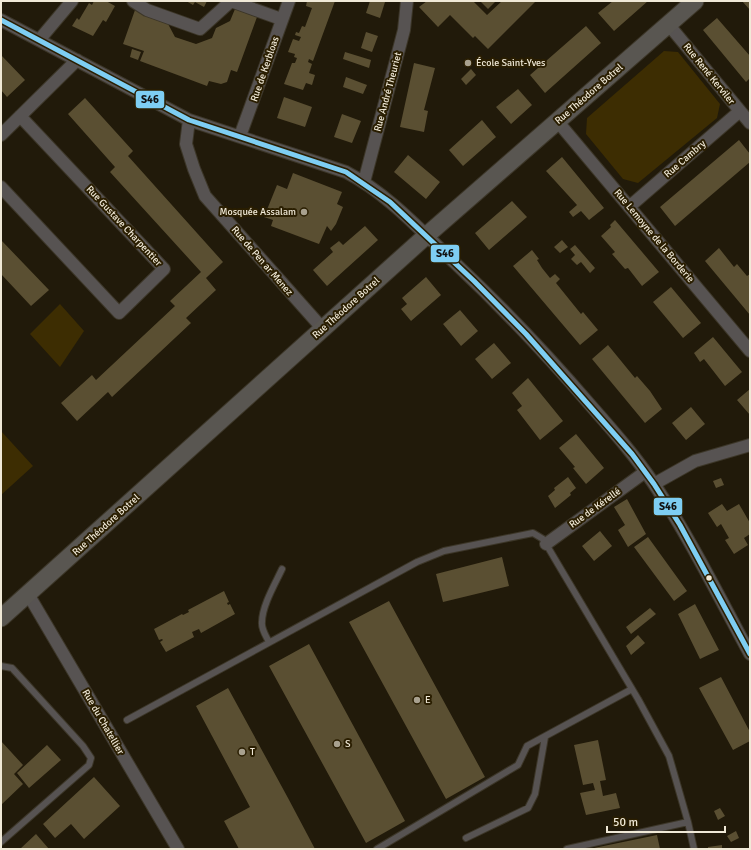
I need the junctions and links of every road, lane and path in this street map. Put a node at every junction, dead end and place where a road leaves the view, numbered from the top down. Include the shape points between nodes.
1 (72, 1) edge
2 (133, 1) edge
3 (231, 1) edge
4 (289, 1) edge
5 (407, 1) edge
6 (695, 1) edge
7 (281, 19) junction
8 (1, 20) edge
9 (668, 24) junction
10 (40, 39) junction
11 (77, 60) junction
12 (740, 111) junction
13 (20, 116) junction
14 (189, 120) junction
15 (558, 122) junction
16 (750, 123) edge
17 (1, 134) edge
18 (240, 136) junction
19 (364, 182) junction
20 (1, 187) edge
21 (630, 207) junction
22 (426, 235) junction
23 (323, 329) junction
24 (750, 351) edge
25 (750, 445) edge
26 (645, 472) junction
27 (654, 484) junction
28 (546, 544) junction
29 (282, 570) dead end
30 (28, 594) junction
31 (1, 618) edge
32 (269, 642) junction
33 (750, 654) edge
34 (1, 666) edge
35 (632, 689) junction
36 (127, 720) dead end
37 (545, 737) junction
38 (688, 822) junction
39 (466, 838) dead end
40 (1, 842) edge
41 (178, 849) edge
42 (377, 849) edge
43 (567, 849) edge
44 (694, 849) edge

1 - 10 street
2 - 3 street via 147,10 200,29
3 - 7 street
4 - 7 street, Rue de Kerbloas
5 - 19 street, Rue André Theuriet via 404,30
6 - 9 street, Rue Théodore Botrel
7 - 18 street, Rue de Kerbloas
8 - 10 street
9 - 12 street, Rue René Kerviler
9 - 15 street, Rue Théodore Botrel
10 - 11 street
11 - 13 street
11 - 14 street
12 - 16 street, Rue René Kerviler
12 - 21 street, Rue Cambry
13 - 17 street
13 - 20 street, Rue Gustave Charpentier via 164,270 118,313
14 - 18 street
14 - 23 street, Rue de Pen ar Menez via 186,144 205,196
15 - 21 street, Rue Lemoyne de la Borderie
15 - 22 street, Rue Théodore Botrel
18 - 19 street via 346,172
19 - 22 street
21 - 24 street, Rue Lemoyne de la Borderie
22 - 23 street, Rue Théodore Botrel
22 - 26 street via 553,362
23 - 30 street, Rue Théodore Botrel
25 - 27 street via 695,461
26 - 27 street
26 - 28 street, Rue de Kérellé
27 - 33 street via 686,536
28 - 32 lane via 533,533 444,551 416,562
28 - 35 lane
29 - 32 lane via 267,601 262,622
30 - 31 street, Rue Théodore Botrel
30 - 41 street, Rue du Chatellier
32 - 36 lane
34 - 40 lane via 12,668 91,758 89,765
35 - 37 lane
35 - 38 lane via 669,756
37 - 39 lane via 535,794 528,808
37 - 42 lane via 527,746 518,766
38 - 43 lane
38 - 44 lane

